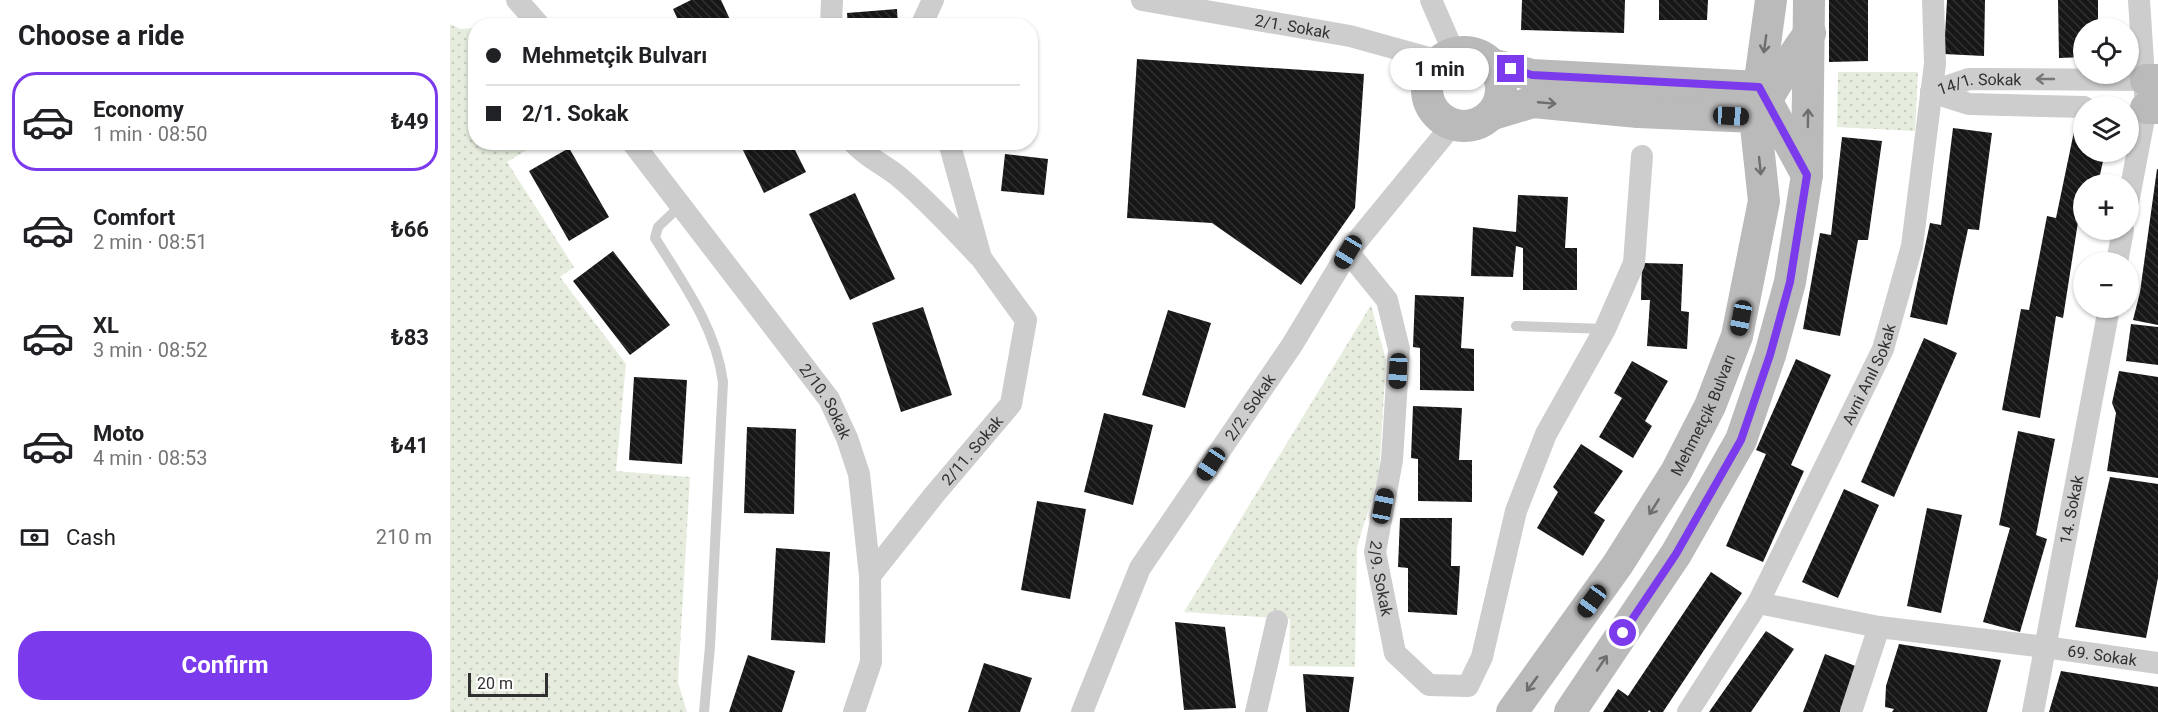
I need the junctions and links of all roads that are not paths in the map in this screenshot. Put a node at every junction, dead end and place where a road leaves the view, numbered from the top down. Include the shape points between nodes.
1 (517, 0) edge
2 (832, 0) edge
3 (933, 0) edge
4 (1142, 0) edge
5 (1431, 0) edge
6 (1771, 0) edge
7 (1809, 0) edge
8 (1933, 0) edge
9 (2139, 0) edge
10 (533, 18) edge
11 (831, 18) edge
12 (925, 18) edge
13 (1810, 33) junction
14 (1447, 57) junction
15 (1491, 64) junction
16 (1931, 92) junction
17 (2147, 97) edge
18 (1760, 102) junction
19 (2073, 107) edge
20 (1490, 115) junction
21 (1453, 124) junction
22 (638, 150) edge
23 (860, 150) edge
24 (952, 150) edge
25 (1642, 156) dead end
26 (2133, 174) edge
27 (1807, 175) junction
28 (680, 206) junction
29 (1348, 252) junction
30 (981, 258) junction
31 (2107, 318) edge
32 (1516, 326) dead end
33 (1605, 329) junction
34 (870, 576) junction
35 (1758, 603) junction
36 (1277, 621) dead end
37 (1879, 627) junction
38 (2045, 646) junction
39 (2158, 663) edge
40 (704, 712) edge
41 (854, 712) edge
42 (1082, 712) edge
43 (1256, 712) edge
44 (1512, 712) edge
45 (1570, 712) edge
46 (1688, 712) edge
47 (1851, 712) edge
48 (2033, 712) edge

1 - 10 street
2 - 11 street
3 - 12 street
4 - 14 street, 2/1. Sokak
5 - 14 street
6 -> 18 main road, Mehmetçik Bulvarı
7 - 13 main road
8 - 16 street, Avni Anıl Sokak via 1935,64
9 - 17 street
13 - 18 main road
27 -> 13 main road
14 - 15 main road via 1474,53
14 - 21 main road via 1432,69 1427,91 1435,112
15 - 18 main road via 1532,75
15 - 20 main road via 1500,84 1500,95
17 -> 16 street, 14/1. Sokak via 1970,79
16 - 19 street, 14/1. Sokak via 1969,104
16 - 35 street, Avni Anıl Sokak via 1912,246 1883,349
17 - 26 street
20 -> 18 main road via 1533,102 1638,112
18 - 27 main road
18 -> 44 main road, Mehmetçik Bulvarı via 1764,201 1737,336 1710,406 1676,472 1618,564
20 - 21 main road via 1473,124
21 - 29 street, 2/2. Sokak
22 - 28 street, 2/10. Sokak
23 - 30 street via 934,208
24 - 30 street, 2/11. Sokak
25 - 33 street via 1634,263
45 -> 27 main road via 1676,554 1741,440 1790,282
28 - 34 street, 2/10. Sokak via 829,399 859,474
28 - 40 lane via 658,227 655,238 701,311 723,382
29 - 33 street, 2/9. Sokak via 1387,300 1399,349 1392,460 1375,552 1395,653 1429,685 1468,686 1482,657 1516,511 1546,434
29 - 42 street, 2/2. Sokak via 1292,345 1140,568
30 - 34 street, 2/11. Sokak via 1026,320 1011,404
31 - 38 street, 14. Sokak
32 - 33 lane
34 - 41 street, 2/10. Sokak via 871,662
35 - 37 street, 69. Sokak
35 - 46 street, Avni Anıl Sokak
36 - 43 street
37 - 38 street, 69. Sokak
37 - 47 street
38 - 39 street, 69. Sokak
38 - 48 street, 14. Sokak

